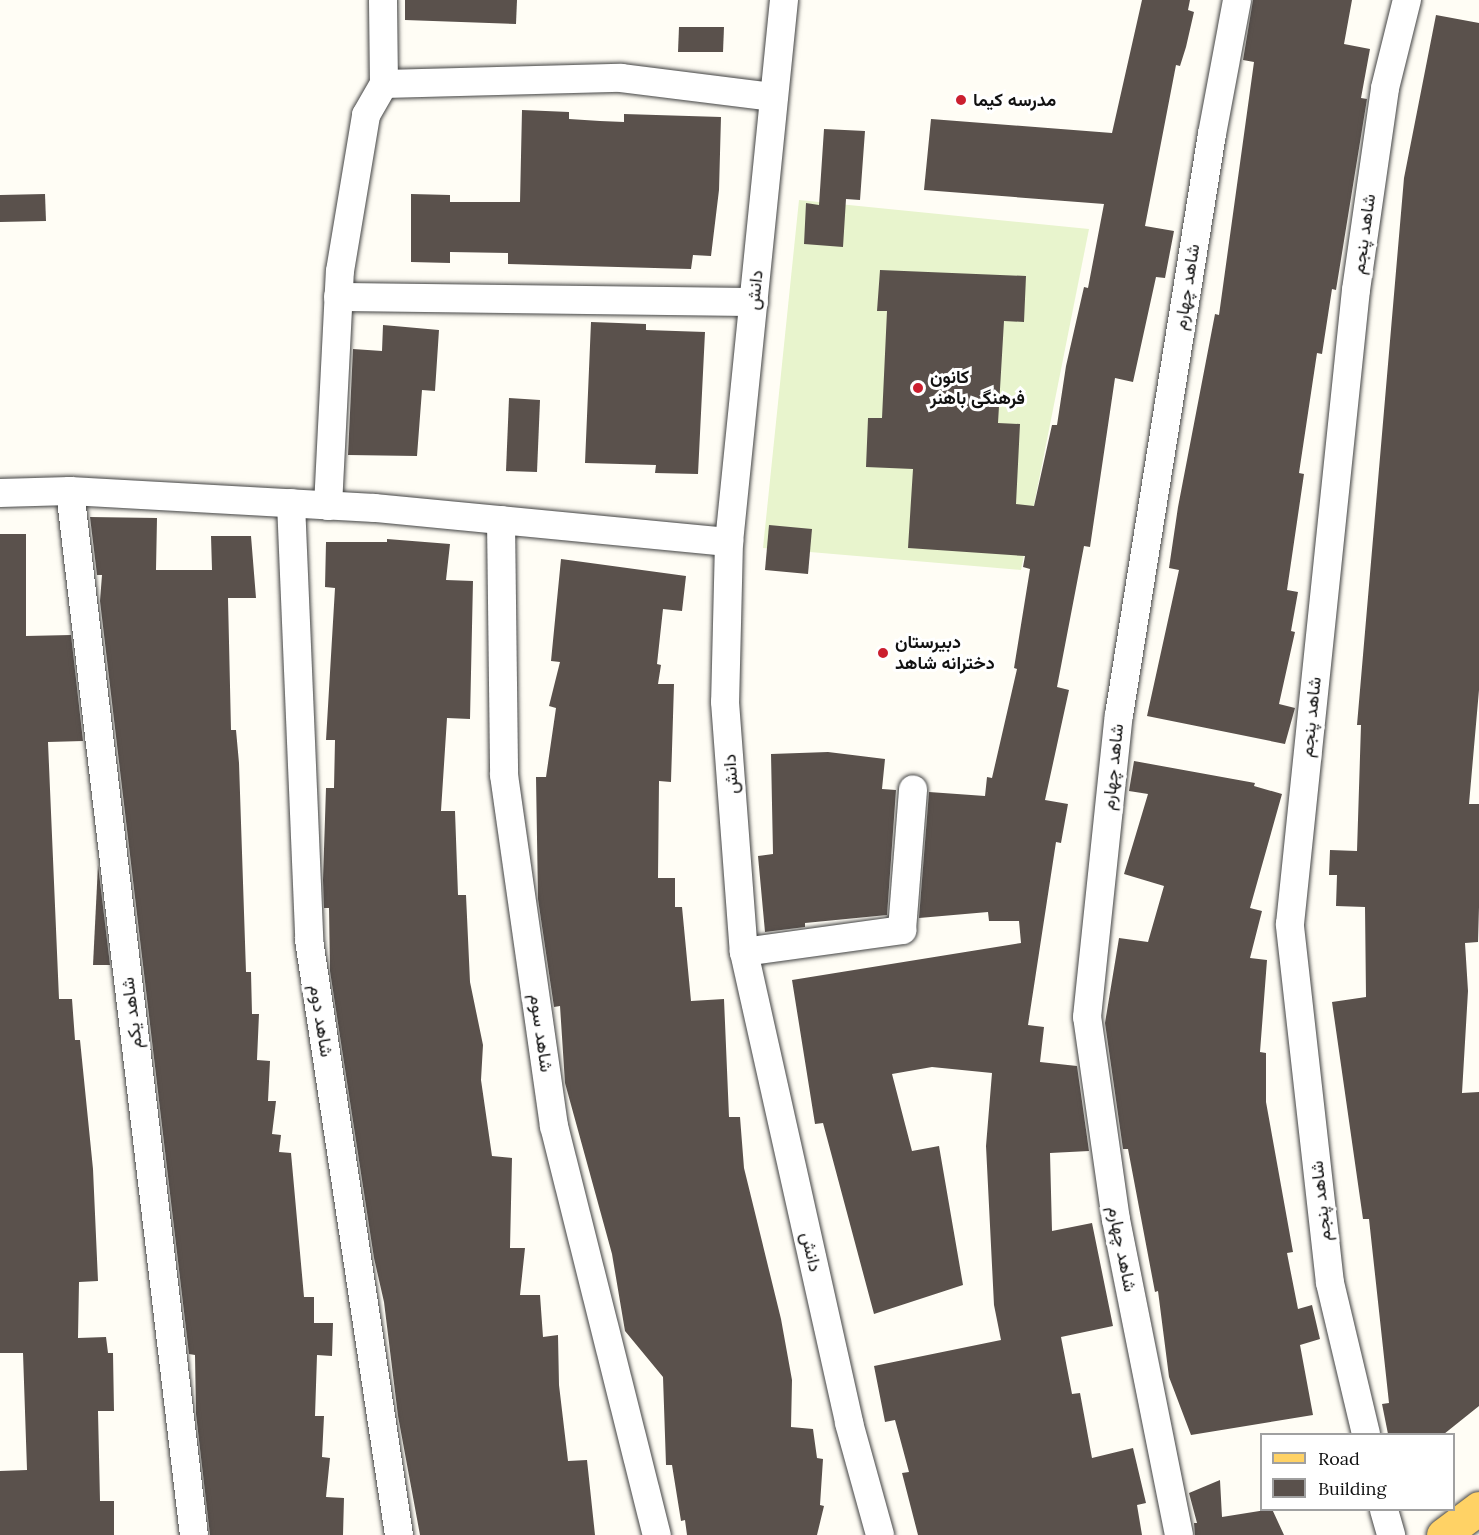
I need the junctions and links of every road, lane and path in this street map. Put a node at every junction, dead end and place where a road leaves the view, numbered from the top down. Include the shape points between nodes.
1 (383, 0) edge
2 (784, 0) edge
3 (1238, 0) edge
4 (1407, 0) edge
5 (384, 84) junction
6 (774, 97) junction
7 (338, 297) junction
8 (754, 302) junction
9 (70, 491) junction
10 (0, 493) edge
11 (291, 503) junction
12 (328, 506) junction
13 (501, 520) junction
14 (729, 542) junction
15 (913, 789) dead end
16 (744, 952) junction
17 (1366, 1433) edge
18 (1479, 1508) edge
19 (1385, 1511) edge
20 (194, 1535) edge
21 (399, 1535) edge
22 (657, 1535) edge
23 (880, 1535) edge
24 (1179, 1535) edge
25 (1391, 1535) edge
26 (1443, 1535) edge

1 - 5 street
2 - 6 street, دانش
3 - 24 street, شاهد چهارم via 1212,134 1119,715 1087,1017 1116,1220
4 - 17 street, شاهد پنجم via 1385,88 1356,290 1290,924 1330,1283
5 - 6 street via 621,78
5 - 7 street via 366,115
6 - 8 street, دانش
7 - 8 street
7 - 12 street
8 - 14 street, دانش
9 - 10 street
9 - 11 street
9 - 20 street, شاهد یکم
11 - 12 street
11 - 21 street, شاهد دوم via 309,940
12 - 13 street
13 - 14 street
13 - 22 street, شاهد سوم via 504,775 554,1126
14 - 16 street, دانش via 725,702
15 - 16 street via 902,930
16 - 23 street, دانش via 849,1423
18 - 26 main road
19 - 25 street

